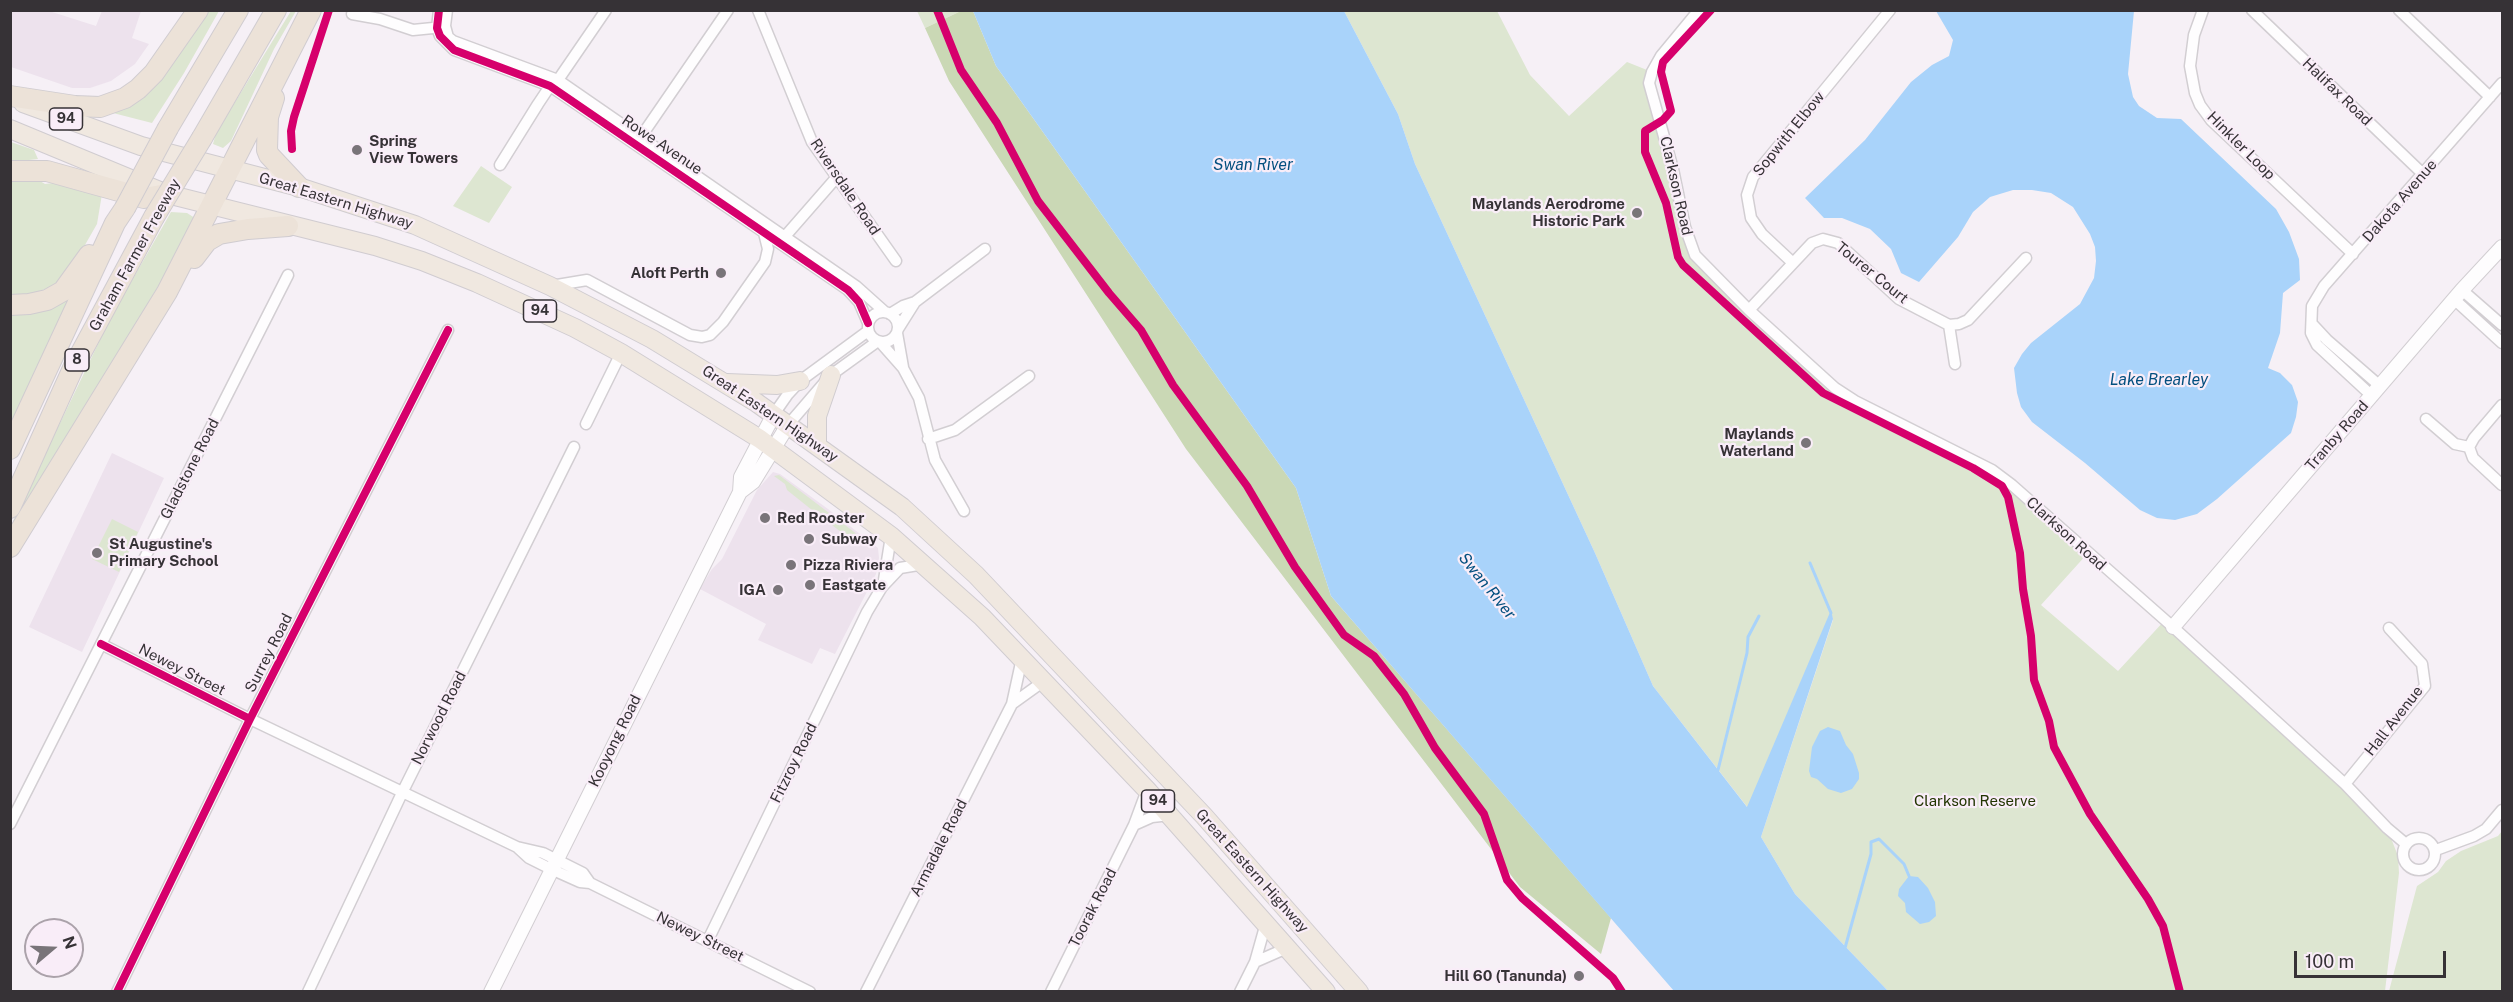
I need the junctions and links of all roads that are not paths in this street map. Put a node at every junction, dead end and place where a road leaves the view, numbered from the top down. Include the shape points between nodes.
1 (198, 10) edge
2 (238, 10) edge
3 (276, 10) edge
4 (311, 10) edge
5 (439, 10) edge
6 (447, 10) edge
7 (606, 10) edge
8 (728, 10) edge
9 (758, 10) edge
10 (1699, 10) edge
11 (1890, 10) edge
12 (2203, 10) edge
13 (2252, 10) edge
14 (2399, 10) edge
15 (352, 14) dead end
16 (441, 27) junction
17 (283, 64) junction
18 (554, 83) junction
19 (2502, 83) edge
20 (10, 97) edge
21 (2490, 97) junction
22 (10, 129) edge
23 (639, 140) junction
24 (500, 165) dead end
25 (229, 170) junction
26 (10, 171) edge
27 (2423, 174) junction
28 (836, 178) junction
29 (299, 187) junction
30 (167, 194) junction
31 (213, 206) junction
32 (120, 216) junction
33 (288, 226) junction
34 (763, 232) junction
35 (782, 240) junction
36 (2502, 247) edge
37 (985, 249) dead end
38 (2353, 254) junction
39 (2026, 258) dead end
40 (896, 261) dead end
41 (1793, 263) junction
42 (288, 275) dead end
43 (550, 286) junction
44 (166, 292) junction
45 (2459, 295) junction
46 (915, 302) junction
47 (10, 304) edge
48 (1749, 310) junction
49 (887, 313) junction
50 (1949, 325) junction
51 (2502, 325) edge
52 (868, 327) junction
53 (448, 330) dead end
54 (897, 331) junction
55 (879, 342) junction
56 (2502, 343) edge
57 (621, 353) junction
58 (1955, 364) dead end
59 (903, 368) junction
60 (831, 375) junction
61 (1029, 376) dead end
62 (800, 381) junction
63 (725, 382) junction
64 (2376, 391) junction
65 (2502, 405) edge
66 (781, 419) junction
67 (2426, 419) dead end
68 (586, 424) dead end
69 (928, 439) junction
70 (766, 443) junction
71 (817, 444) junction
72 (574, 447) dead end
73 (2469, 447) junction
74 (10, 449) edge
75 (2502, 485) edge
76 (10, 508) edge
77 (964, 511) dead end
78 (891, 536) junction
79 (10, 547) edge
80 (924, 564) junction
81 (882, 587) junction
82 (2173, 627) junction
83 (2389, 628) dead end
84 (101, 644) junction
85 (1023, 658) junction
86 (1044, 681) junction
87 (1012, 704) junction
88 (250, 720) junction
89 (2345, 784) junction
90 (1147, 790) junction
91 (402, 793) junction
92 (2502, 810) edge
93 (1170, 815) junction
94 (10, 824) edge
95 (1134, 825) junction
96 (2406, 844) junction
97 (2436, 850) junction
98 (554, 865) junction
99 (1266, 923) junction
100 (708, 940) junction
101 (1287, 948) junction
102 (1255, 962) junction
103 (117, 992) edge
104 (308, 992) edge
105 (491, 992) edge
106 (810, 992) edge
107 (866, 992) edge
108 (1051, 992) edge
109 (1240, 992) edge
110 (1326, 992) edge
111 (1359, 992) edge

1 - 20 highway via 154,73 125,98 100,107
2 - 32 highway, Graham Farmer Freeway / 8, bridge
3 - 76 highway, Graham Farmer Freeway / 8, bridge via 154,217 74,366
4 - 17 highway
5 - 16 street
6 - 16 street
7 - 18 street
8 - 23 street
9 - 28 street, Riversdale Road via 812,142
10 - 48 street, Clarkson Road via 1661,56 1649,83 1689,243 1695,255
11 - 41 street, Sopwith Elbow via 1753,177 1746,195 1751,218 1762,234
12 - 38 street, Hinkler Loop via 2194,35 2190,66 2200,105 2211,120
13 - 27 street, Halifax Road
14 - 21 street
15 - 16 street via 413,30
16 - 18 street, Rowe Avenue via 453,41
17 - 25 highway
17 - 29 highway via 268,117 267,150
18 - 23 street, Rowe Avenue
18 - 24 street
19 - 21 street, Dakota Avenue
20 - 25 highway, Great Eastern Highway / 94 via 141,146
21 - 27 street, Dakota Avenue
22 - 30 highway, Great Eastern Highway / 94
23 - 34 street, Rowe Avenue
23 - 35 street, Rowe Avenue
25 - 29 highway, Great Eastern Highway / 94
25 - 31 highway
26 - 30 highway via 47,171 144,198
27 - 38 street, Dakota Avenue
28 - 35 street
28 - 40 street, Riversdale Road
29 - 43 highway, Great Eastern Highway / 94 via 415,225
30 - 31 highway, Great Eastern Highway / 94
31 - 33 highway, Great Eastern Highway / 94
31 - 44 highway
32 - 47 highway via 63,291 47,300
32 - 74 highway, Graham Farmer Freeway / 8
33 - 44 highway via 219,234 207,241
33 - 57 highway, Great Eastern Highway / 94 via 422,261 533,307
34 - 35 street, Rowe Avenue
34 - 43 street via 768,249 765,262 723,322 702,337 587,280
35 - 49 street, Rowe Avenue via 861,290
35 - 52 street, Rowe Avenue via 848,290 859,302
36 - 45 street, Tranby Road
37 - 46 street
38 - 64 street, Dakota Avenue via 2316,298 2312,306 2313,325
39 - 50 street via 1968,320
41 - 48 street, Tourer Court
41 - 50 street, Tourer Court via 1812,243 1823,238 1838,243 1899,298
42 - 84 street, Gladstone Road
43 - 63 highway, Great Eastern Highway / 94
44 - 79 highway
45 - 51 street
45 - 56 street
45 - 64 street, Tranby Road
46 - 49 street
46 - 54 street
48 - 82 street, Clarkson Road via 1835,388 1992,470
49 - 52 street via 874,315
49 - 54 street via 896,320
50 - 58 street
52 - 55 street
52 - 62 street
53 - 88 street, Surrey Road
54 - 55 street via 890,341
54 - 59 street
55 - 59 street
55 - 60 street
57 - 68 street
57 - 70 highway, Great Eastern Highway / 94
59 - 69 street via 919,398
60 - 66 street
60 - 71 highway via 817,416
61 - 69 street via 955,430
62 - 63 highway via 777,385
62 - 66 street via 788,394
63 - 66 highway, Great Eastern Highway / 94
64 - 82 street, Tranby Road
65 - 73 street
66 - 70 street, Kooyong Road
66 - 71 highway, Great Eastern Highway / 94
67 - 73 street via 2455,444
69 - 77 street via 935,460
70 - 78 highway, Great Eastern Highway / 94
70 - 98 street, Kooyong Road via 753,482 740,492
71 - 111 highway, Great Eastern Highway / 94 via 902,507 976,575 1204,816
72 - 91 street, Norwood Road
73 - 75 street via 2473,458
78 - 80 highway, Great Eastern Highway / 94
78 - 81 street, Fitzroy Road
80 - 81 street, Fitzroy Road via 900,568
80 - 85 highway, Great Eastern Highway / 94
81 - 100 street, Fitzroy Road
82 - 89 street, Clarkson Road
83 - 89 street, Hall Avenue via 2422,664 2425,686
84 - 88 street, Newey Street
84 - 94 street, Gladstone Road
85 - 86 highway, Great Eastern Highway / 94
85 - 87 street, Armadale Road
86 - 87 street, Armadale Road
86 - 90 highway, Great Eastern Highway / 94
87 - 107 street, Armadale Road
88 - 91 street, Newey Street
88 - 103 street, Surrey Road
89 - 96 street, Clarkson Road
90 - 93 highway, Great Eastern Highway / 94
90 - 95 street, Toorak Road
91 - 98 street, Newey Street via 517,847 529,858
91 - 104 street, Norwood Road
92 - 97 street via 2486,829 2473,837
93 - 95 street
93 - 99 highway, Great Eastern Highway / 94
95 - 108 street, Toorak Road
96 - 97 street via 2423,838
96 - 97 street via 2404,860 2417,871 2429,868
98 - 100 street, Newey Street via 580,882 590,883
98 - 105 street, Kooyong Road
99 - 101 highway, Great Eastern Highway / 94
99 - 102 street
100 - 106 street, Newey Street
101 - 102 street
101 - 110 highway, Great Eastern Highway / 94
102 - 109 street

